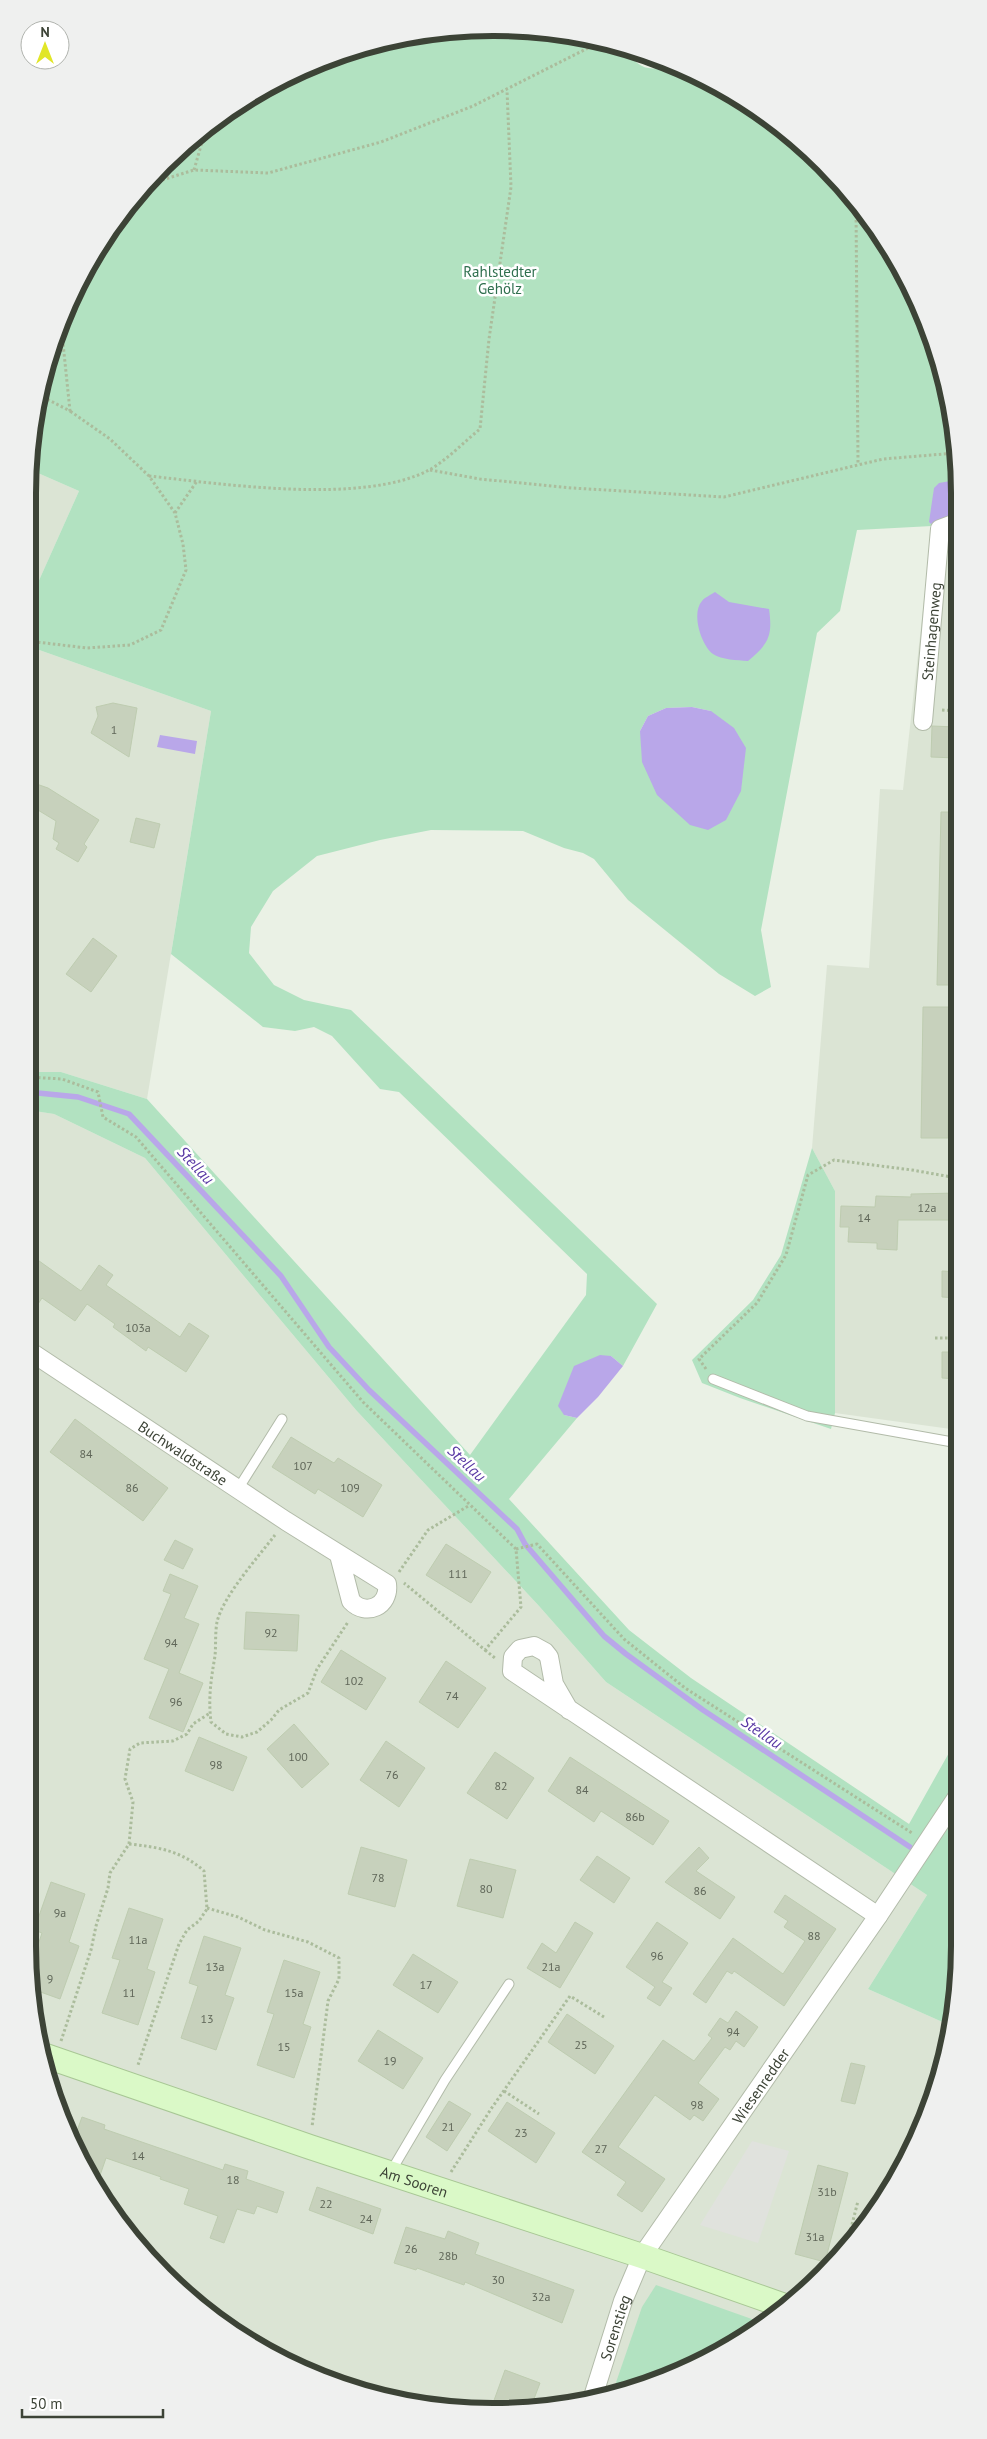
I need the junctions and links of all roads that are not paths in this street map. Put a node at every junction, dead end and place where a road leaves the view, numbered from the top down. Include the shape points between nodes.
1 (951, 525) edge
2 (923, 721) dead end
3 (36, 1355) edge
4 (713, 1379) road end
5 (282, 1419) dead end
6 (951, 1442) edge
7 (238, 1489) junction
8 (339, 1555) dead end
9 (569, 1710) dead end
10 (951, 1806) edge
11 (878, 1916) junction
12 (509, 1984) dead end
13 (50, 2058) edge
14 (390, 2173) junction
15 (642, 2256) junction
16 (778, 2303) edge
17 (595, 2391) edge

1 - 2 street, Steinhagenweg via 940,529
3 - 7 street, Buchwaldstraße
4 - 6 lane via 807,1416
5 - 7 lane
7 - 8 street, Buchwaldstraße
9 - 11 street
10 - 11 street, Wiesenredder
11 - 15 street, Wiesenredder
12 - 14 lane
13 - 14 street, Am Sooren
14 - 15 street, Am Sooren
15 - 16 street, Am Sooren
15 - 17 street, Sorenstieg via 623,2301

